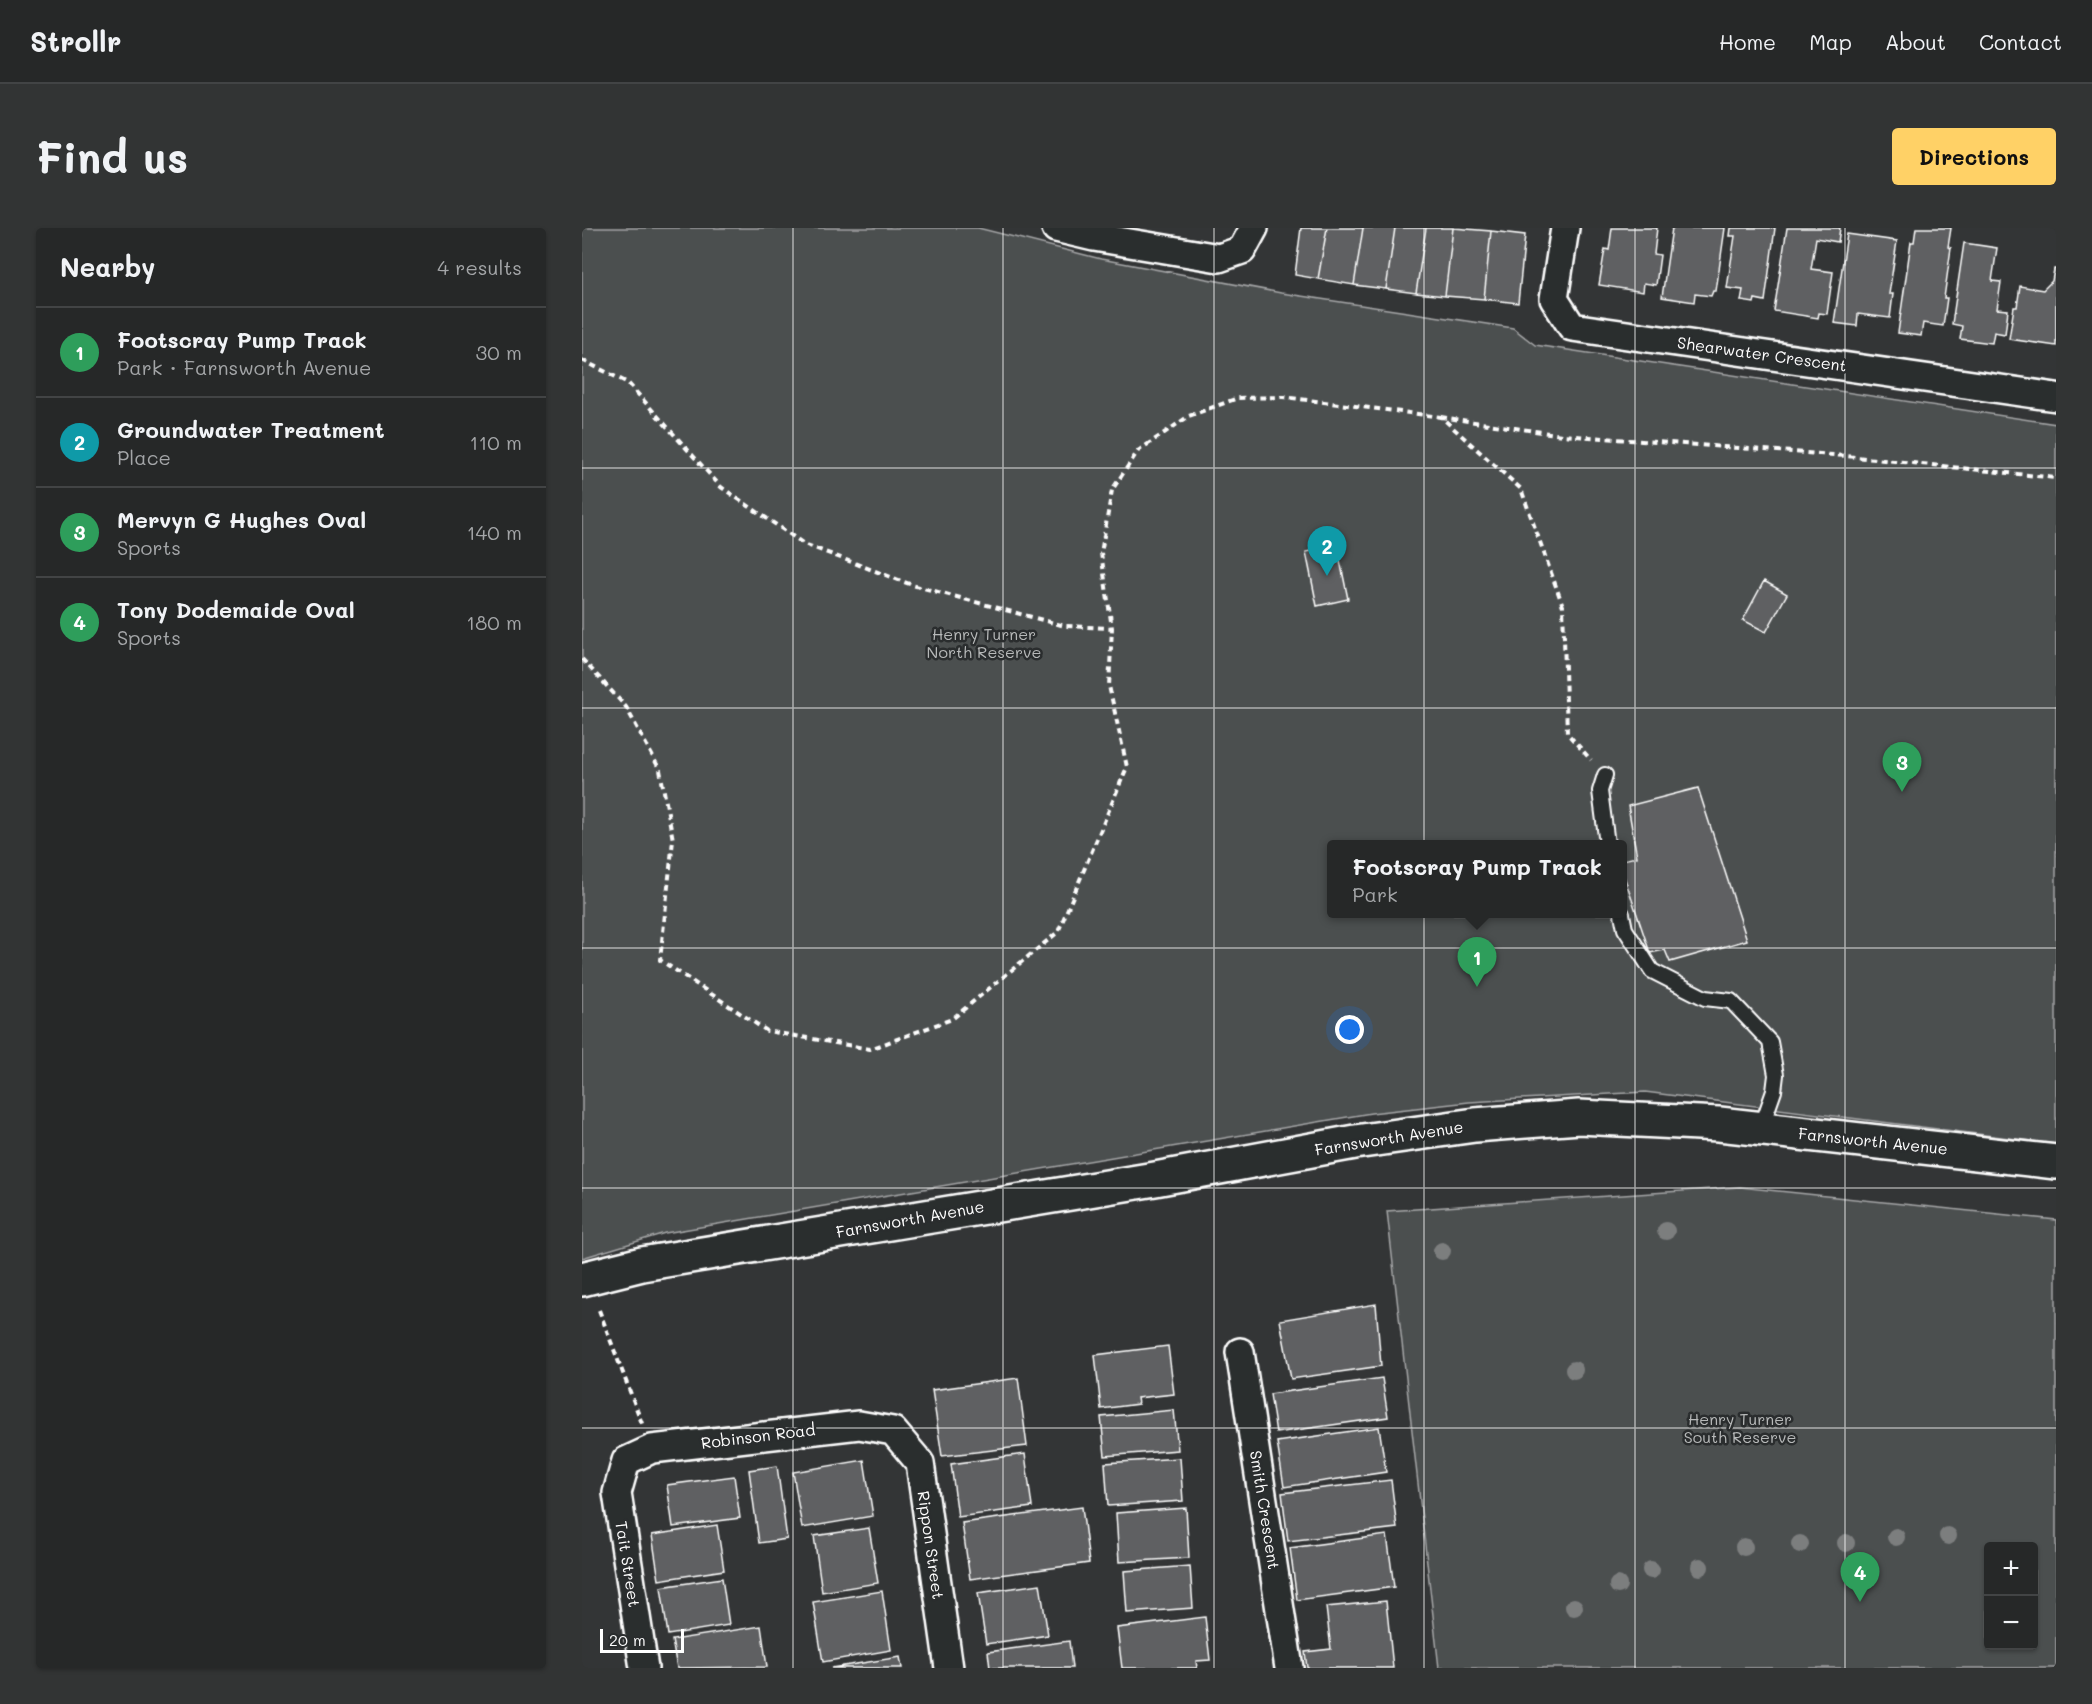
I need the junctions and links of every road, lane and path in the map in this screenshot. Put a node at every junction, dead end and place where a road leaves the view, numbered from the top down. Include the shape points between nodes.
1 (1056, 228) edge
2 (1565, 228) edge
3 (1248, 239) edge
4 (582, 360) edge
5 (2056, 397) edge
6 (1441, 417) junction
7 (2056, 478) edge
8 (1112, 628) junction
9 (582, 659) edge
10 (1605, 775) joint
11 (1606, 840) edge
12 (1623, 918) edge
13 (1761, 1128) junction
14 (2056, 1162) edge
15 (728, 1250) junction
16 (582, 1279) edge
17 (591, 1303) edge
18 (1240, 1352) dead end
19 (893, 1431) joint
20 (652, 1449) junction
21 (626, 1461) joint
22 (644, 1668) edge
23 (949, 1668) edge
24 (1289, 1668) edge

1 - 3 street via 1220,258
2 - 5 street, Shearwater Crescent via 1554,298 1572,327
4 - 8 path via 628,383 721,487 804,544 923,588 1065,626
6 - 7 path via 1562,435 1846,456
6 - 8 path via 1284,397 1238,398 1189,416 1138,451 1112,490 1101,553
6 - 10 path via 1521,489 1563,606 1567,733
8 - 9 path via 1109,686 1126,767 1058,932 952,1019 870,1049 767,1031 660,960 674,840 660,770 626,707
10 - 11 lane via 1600,791
12 - 13 lane via 1652,971 1705,998 1731,1001 1770,1042 1776,1075
13 - 14 main road, Farnsworth Avenue
13 - 15 main road, Farnsworth Avenue via 1579,1117 1475,1125 1355,1142
15 - 16 main road, Farnsworth Avenue
15 - 17 main road, Farnsworth Avenue via 615,1283
17 - 20 path
18 - 24 street, Smith Crescent
19 - 20 street, Robinson Road via 860,1425
19 - 23 street, Rippon Street via 920,1463
20 - 21 street, Robinson Road
21 - 22 street, Tait Street via 617,1493

